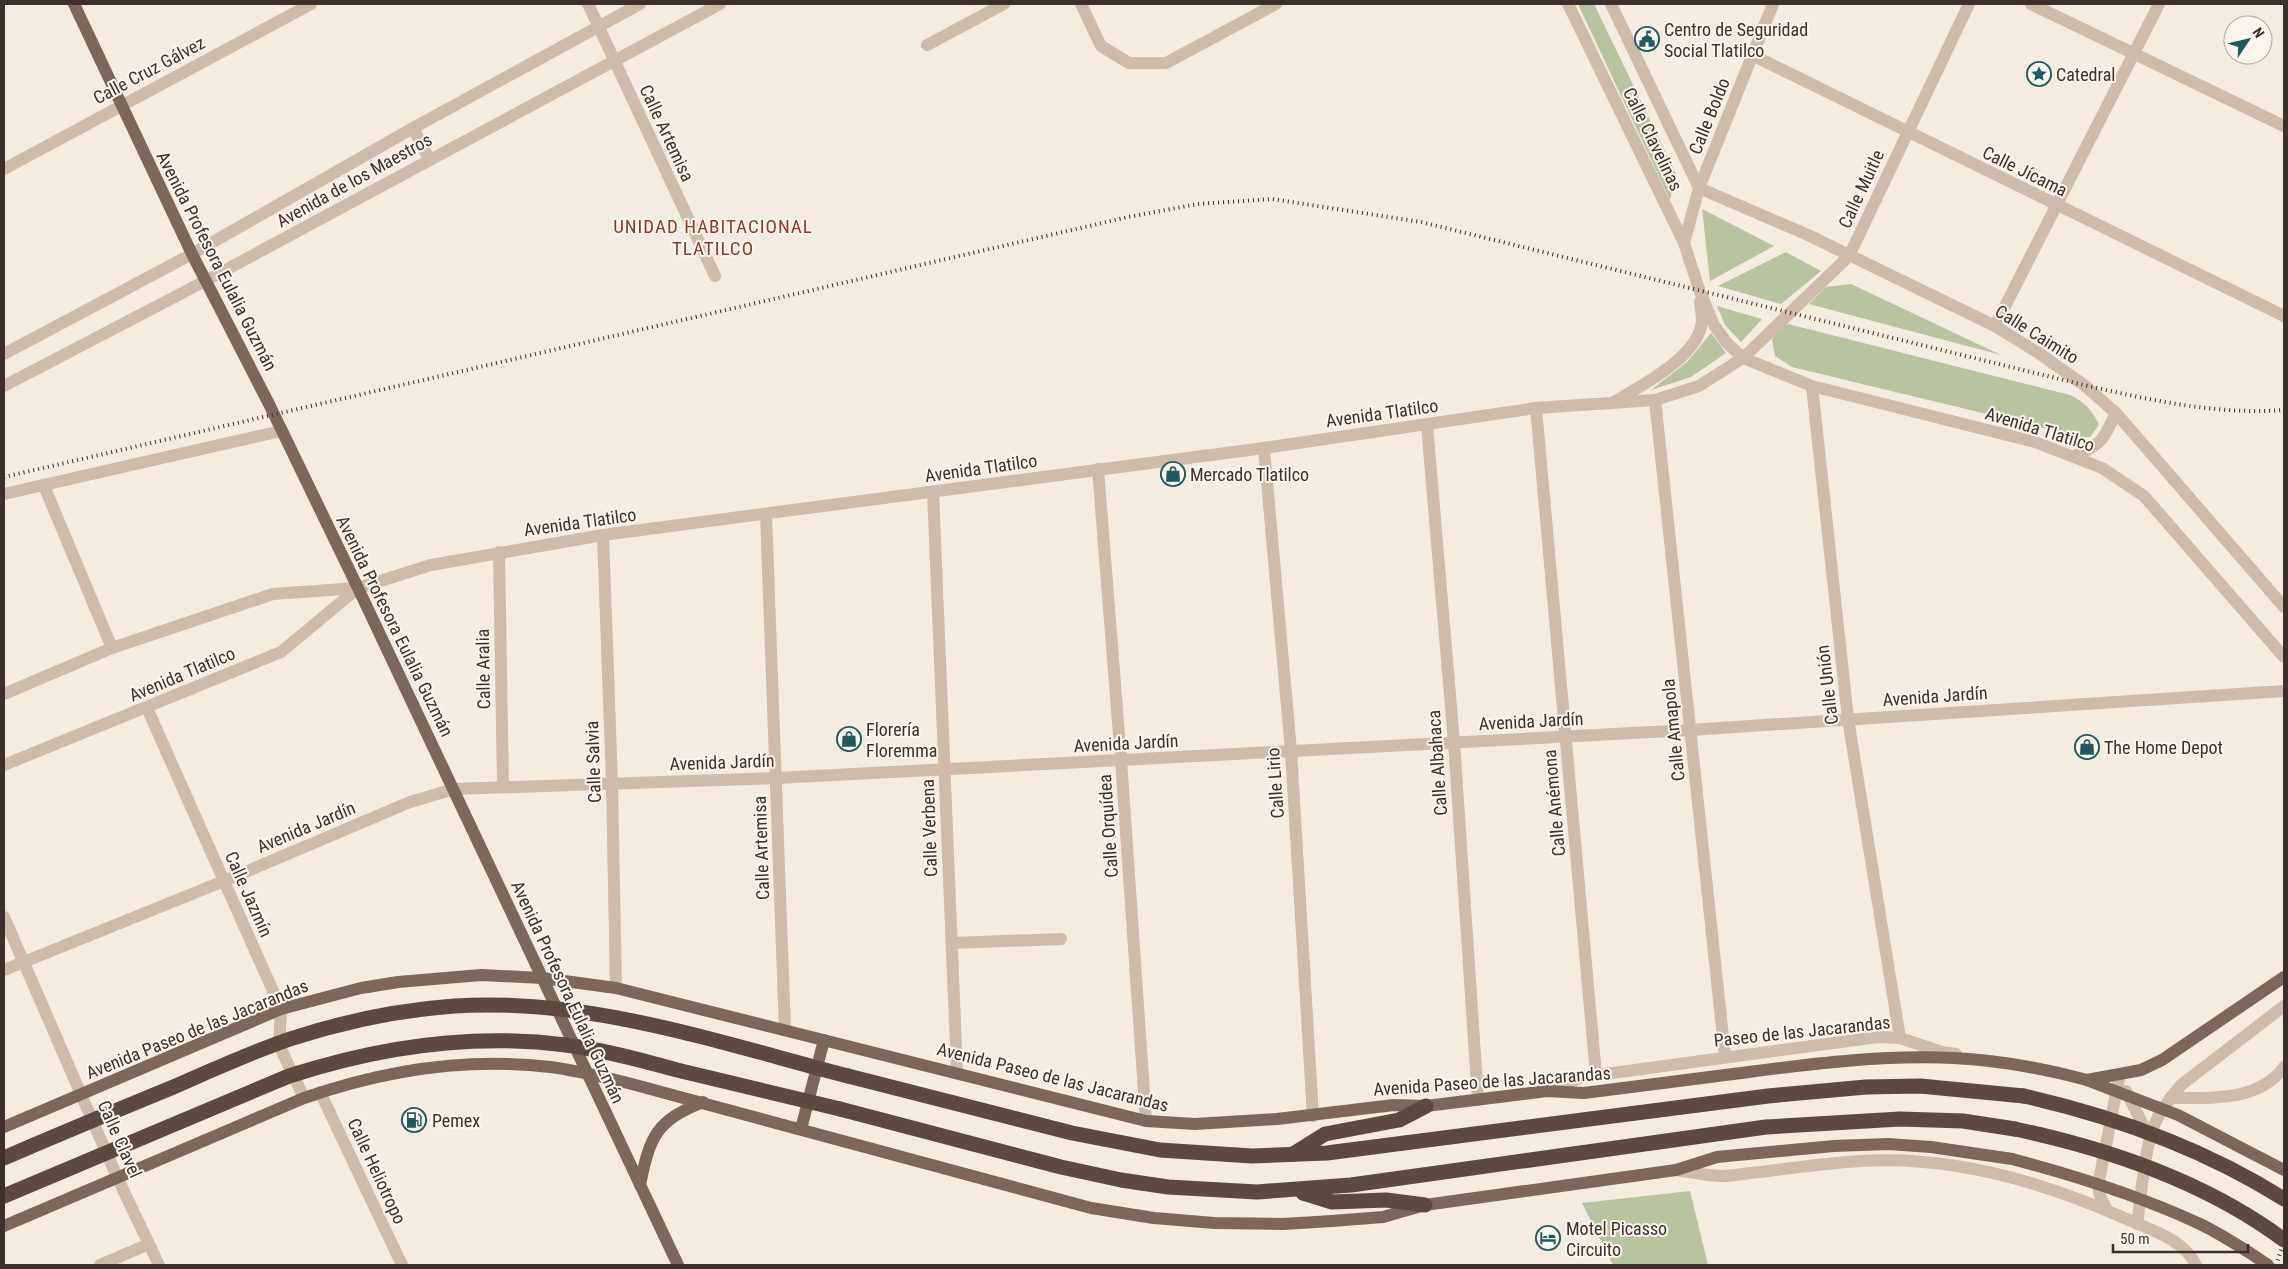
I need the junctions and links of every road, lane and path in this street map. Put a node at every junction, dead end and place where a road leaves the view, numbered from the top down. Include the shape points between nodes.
1 (74, 4) edge
2 (311, 4) edge
3 (588, 4) edge
4 (640, 4) edge
5 (720, 4) edge
6 (1004, 4) edge
7 (1081, 4) edge
8 (1276, 4) edge
9 (1568, 4) edge
10 (1611, 4) edge
11 (1773, 4) edge
12 (1969, 4) edge
13 (2031, 4) edge
14 (2159, 4) edge
15 (599, 26) junction
16 (927, 45) dead end
17 (2135, 53) junction
18 (1752, 56) junction
19 (615, 62) junction
20 (120, 105) junction
21 (2284, 126) edge
22 (413, 128) junction
23 (1906, 133) junction
24 (429, 159) junction
25 (4, 169) edge
26 (1699, 188) junction
27 (2056, 205) junction
28 (1684, 243) junction
29 (192, 254) junction
30 (1849, 256) junction
31 (715, 276) dead end
32 (205, 281) junction
33 (1700, 292) junction
34 (2284, 316) edge
35 (1995, 326) junction
36 (4, 354) edge
37 (1743, 358) junction
38 (4, 386) edge
39 (1812, 386) junction
40 (1655, 400) junction
41 (1613, 403) junction
42 (1536, 408) junction
43 (2116, 413) junction
44 (1427, 425) junction
45 (281, 431) junction
46 (1264, 448) junction
47 (2075, 456) junction
48 (1098, 469) junction
49 (44, 486) junction
50 (933, 492) junction
51 (4, 494) edge
52 (766, 515) junction
53 (603, 535) junction
54 (499, 552) junction
55 (358, 588) junction
56 (2284, 607) edge
57 (112, 648) junction
58 (2284, 657) edge
59 (2284, 691) edge
60 (4, 694) edge
61 (147, 708) junction
62 (1848, 719) junction
63 (1690, 730) junction
64 (1566, 736) junction
65 (1454, 742) junction
66 (1291, 751) junction
67 (1121, 760) junction
68 (4, 765) edge
69 (944, 770) junction
70 (776, 778) junction
71 (612, 783) junction
72 (503, 786) junction
73 (454, 789) junction
74 (224, 880) junction
75 (4, 917) edge
76 (1061, 939) dead end
77 (952, 943) junction
78 (23, 962) junction
79 (4, 970) edge
80 (2284, 973) edge
81 (2284, 977) edge
82 (542, 978) junction
83 (616, 988) junction
84 (2284, 1006) edge
85 (281, 1009) junction
86 (785, 1030) junction
87 (1900, 1038) junction
88 (824, 1040) junction
89 (1725, 1056) junction
90 (2284, 1067) edge
91 (957, 1072) junction
92 (588, 1074) junction
93 (1596, 1075) junction
94 (2119, 1078) junction
95 (2087, 1080) junction
96 (1547, 1091) junction
97 (320, 1092) junction
98 (81, 1094) junction
99 (304, 1098) junction
100 (2170, 1098) junction
101 (1478, 1100) junction
102 (703, 1102) junction
103 (1426, 1106) junction
104 (1313, 1116) junction
105 (1146, 1120) junction
106 (4, 1127) edge
107 (801, 1129) junction
108 (2150, 1140) junction
109 (1289, 1156) junction
110 (4, 1158) edge
111 (1676, 1170) junction
112 (2284, 1170) edge
113 (117, 1177) junction
114 (640, 1185) junction
115 (1297, 1190) junction
116 (4, 1196) edge
117 (2284, 1200) edge
118 (1425, 1206) junction
119 (2107, 1210) junction
120 (2137, 1224) junction
121 (4, 1226) edge
122 (2284, 1240) edge
123 (149, 1244) junction
124 (100, 1265) edge
125 (159, 1265) edge
126 (402, 1265) edge
127 (678, 1265) edge
128 (2196, 1265) edge
129 (2268, 1265) edge

1 - 20 main road, Avenida Profesora Eulalia Guzmán
2 - 20 street, Calle Cruz Gálvez
3 - 15 street, Calle Artemisa
4 - 15 street, Avenida de los Maestros
5 - 19 street, Avenida de los Maestros
6 - 16 street
7 - 8 street via 1101,46 1130,63 1166,64
9 - 28 street, Calle Clavelinas
10 - 26 street, Calle Clavelinas
11 - 18 street, Calle Boldo
12 - 23 street, Calle Muitle
13 - 17 street
14 - 17 street
15 - 19 street, Calle Artemisa
15 - 22 street, Avenida de los Maestros
17 - 21 street
17 - 27 street
18 - 23 street, Calle Jícama
18 - 26 street, Calle Boldo
19 - 24 street, Avenida de los Maestros
19 - 31 street, Calle Artemisa
20 - 25 street, Calle Cruz Gálvez
20 - 29 main road, Avenida Profesora Eulalia Guzmán
22 - 24 street
22 - 29 street, Avenida de los Maestros
23 - 27 street, Calle Jícama
23 - 30 street, Calle Muitle
24 - 32 street, Avenida de los Maestros
26 - 28 street, Calle Boldo
26 - 30 street, Calle Caimito
27 - 34 street, Calle Jícama
27 - 35 street
28 - 33 street, Calle Clavelinas
29 - 32 main road, Avenida Profesora Eulalia Guzmán
29 - 36 street, Avenida de los Maestros
30 - 35 street, Calle Caimito
30 - 37 street, Calle Muitle
32 - 38 street, Avenida de los Maestros
32 - 45 main road, Avenida Profesora Eulalia Guzmán
33 - 37 street, Avenida Tlatilco via 1714,325
33 - 41 street, Avenida Tlatilco via 1702,321 1688,350 1661,374
35 - 43 street, Calle Caimito via 2084,385
37 - 39 street, Avenida Tlatilco
37 - 40 street, Avenida Tlatilco via 1699,386
39 - 47 street, Avenida Tlatilco via 2036,442
39 - 62 street, Calle Unión
40 - 41 street, Avenida Tlatilco
40 - 63 street, Calle Amapola
41 - 42 street, Avenida Tlatilco
42 - 44 street, Avenida Tlatilco
42 - 64 street, Calle Anémona
43 - 47 street via 2108,432 2097,446
43 - 56 street, Calle Caimito
44 - 46 street, Avenida Tlatilco
44 - 65 street, Calle Albahaca
45 - 49 street
45 - 55 main road, Avenida Profesora Eulalia Guzmán
46 - 48 street, Avenida Tlatilco
46 - 66 street, Calle Lirio
47 - 58 street, Avenida Tlatilco via 2102,468 2144,496
48 - 50 street, Avenida Tlatilco
48 - 67 street, Calle Orquídea
49 - 51 street
49 - 57 street
50 - 52 street, Avenida Tlatilco
50 - 69 street, Calle Verbena
52 - 53 street, Avenida Tlatilco
52 - 70 street, Calle Artemisa
53 - 54 street, Avenida Tlatilco
53 - 71 street, Calle Salvia
54 - 55 street, Avenida Tlatilco via 431,565
54 - 72 street, Calle Aralia
55 - 57 street, Avenida Tlatilco via 273,594
55 - 61 street, Avenida Tlatilco via 281,652
55 - 73 main road, Avenida Profesora Eulalia Guzmán
57 - 60 street, Avenida Tlatilco
59 - 62 street, Avenida Jardín
61 - 68 street, Avenida Tlatilco
61 - 74 street, Calle Jazmín
62 - 63 street, Avenida Jardín
62 - 87 street, Calle Unión
63 - 64 street, Avenida Jardín
63 - 89 street, Calle Amapola
64 - 65 street, Avenida Jardín
64 - 93 street, Calle Anémona
65 - 66 street, Avenida Jardín
65 - 101 street, Calle Albahaca
66 - 67 street, Avenida Jardín
66 - 104 street, Calle Lirio
67 - 69 street, Avenida Jardín
67 - 105 street, Calle Orquídea
69 - 70 street, Avenida Jardín
69 - 77 street, Calle Verbena
70 - 71 street, Avenida Jardín
70 - 86 street, Calle Artemisa
71 - 72 street, Avenida Jardín
71 - 83 street, Calle Salvia
72 - 73 street, Avenida Jardín
73 - 74 street, Avenida Jardín via 410,802
73 - 82 main road, Avenida Profesora Eulalia Guzmán
74 - 78 street, Avenida Jardín
74 - 85 street, Calle Jazmín
75 - 78 street, Calle Clavel
76 - 77 street
77 - 91 street, Calle Verbena
78 - 79 street, Avenida Jardín
78 - 98 street, Calle Clavel
80 - 94 street via 2139,1074
81 - 95 main road, bridge via 2162,1060 2128,1073
82 - 83 main road, Avenida Paseo de las Jacarandas
82 - 85 main road, Avenida Paseo de las Jacarandas via 481,975 398,982
82 - 92 main road, Avenida Profesora Eulalia Guzmán
83 - 86 main road, Avenida Paseo de las Jacarandas
84 - 100 street
85 - 98 main road, Avenida Paseo de las Jacarandas
85 - 99 street, Calle Jazmín via 279,1045
86 - 88 main road, Avenida Paseo de las Jacarandas
87 - 89 street, Paseo de las Jacarandas via 1878,1037
87 - 94 street, Paseo de las Jacarandas via 1942,1052
88 - 91 main road, Avenida Paseo de las Jacarandas
88 - 107 main road
89 - 93 street, Paseo de las Jacarandas
90 - 100 street via 2265,1084 2230,1096
91 - 105 main road, Avenida Paseo de las Jacarandas
92 - 97 main road via 552,1067 468,1063 396,1072
92 - 102 main road
92 - 114 main road, Avenida Profesora Eulalia Guzmán
93 - 96 street, Paseo de las Jacarandas via 1583,1076
94 - 108 street
94 - 119 street via 2098,1186
95 - 96 main road, Avenida Paseo de las Jacarandas via 2042,1068 2000,1062 1886,1058 1811,1064 1584,1093
95 - 112 main road, Avenida Paseo de las Jacarandas, bridge via 2178,1114
96 - 101 main road, Avenida Paseo de las Jacarandas
97 - 99 main road
97 - 126 street, Calle Heliotropo
98 - 106 main road, Avenida Paseo de las Jacarandas
98 - 113 street, Calle Clavel
99 - 113 main road
100 - 108 street via 2157,1117
101 - 103 main road, Avenida Paseo de las Jacarandas
102 - 107 main road
102 - 114 main road via 678,1112 658,1131 645,1159
103 - 104 main road, Avenida Paseo de las Jacarandas via 1394,1104
103 - 109 highway via 1399,1120 1325,1134
104 - 105 main road, Avenida Paseo de las Jacarandas via 1195,1124
107 - 118 main road via 1092,1208 1154,1218 1283,1224 1383,1217
108 - 120 street
109 - 110 highway, bridge via 1202,1155 1160,1150 1072,1133 645,1023 548,1009 456,1006 347,1023 290,1039
109 - 117 highway, bridge via 1768,1096 1866,1087 1920,1086 2024,1096 2099,1115 2155,1134 2222,1163
111 - 118 main road
111 - 119 street via 1722,1176 1860,1161 1919,1162 2000,1175
111 - 129 main road, bridge via 1717,1157 1888,1144 2012,1159 2076,1176 2161,1207 2202,1225
113 - 121 main road
113 - 123 street, Calle Clavel
114 - 127 main road, Avenida Profesora Eulalia Guzmán
115 - 116 highway, bridge via 1257,1192 1121,1180 608,1053 567,1045 475,1040 422,1045 330,1063 289,1076
115 - 118 highway via 1332,1202 1386,1200
115 - 122 highway, bridge via 1766,1127 1900,1119 1963,1121 2052,1137 2139,1164 2188,1184
119 - 120 street
120 - 128 street via 2177,1243 2188,1251
123 - 124 street
123 - 125 street, Calle Clavel

